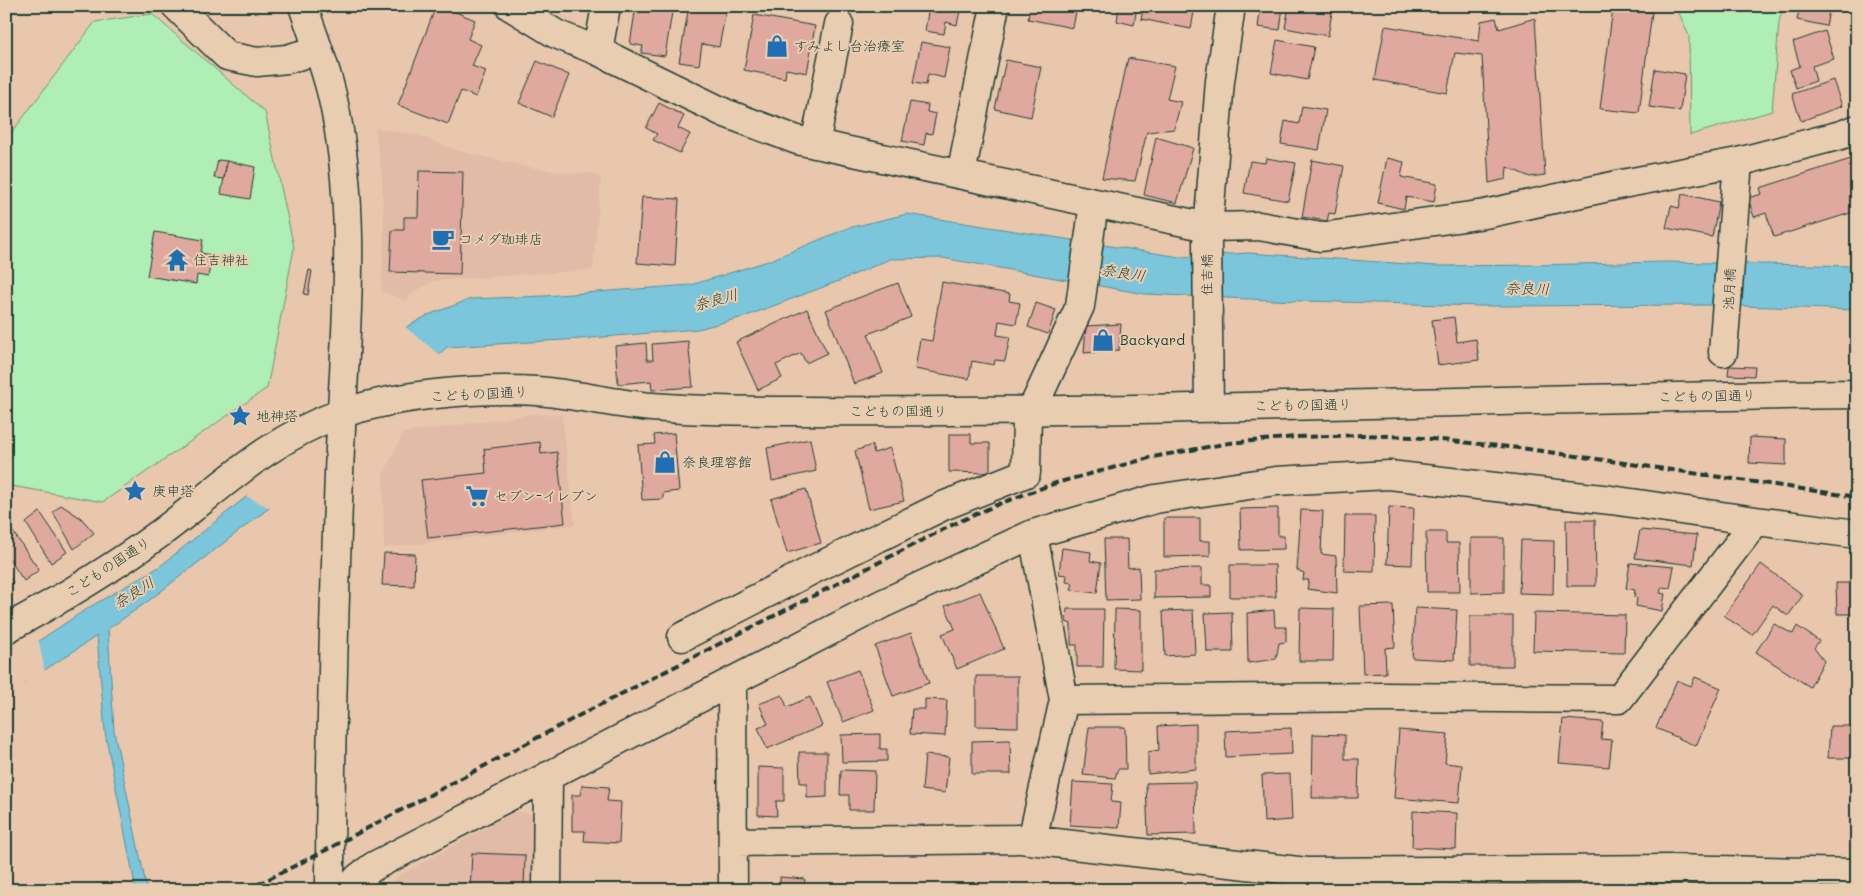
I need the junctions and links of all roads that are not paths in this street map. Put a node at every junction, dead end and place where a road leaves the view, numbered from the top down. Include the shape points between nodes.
1 (176, 6) edge
2 (302, 6) edge
3 (510, 6) edge
4 (606, 6) edge
5 (995, 6) edge
6 (1231, 6) edge
7 (839, 24) dead end
8 (318, 50) junction
9 (598, 51) junction
10 (1857, 128) edge
11 (815, 144) junction
12 (1738, 162) junction
13 (961, 174) junction
14 (1094, 203) junction
15 (1207, 235) junction
16 (1723, 352) dead end
17 (1857, 394) edge
18 (1209, 407) junction
19 (1030, 410) junction
20 (341, 414) junction
21 (1756, 521) junction
22 (1033, 534) junction
23 (1857, 534) edge
24 (6, 628) edge
25 (682, 637) dead end
26 (732, 683) junction
27 (1064, 700) junction
28 (548, 776) junction
29 (1032, 840) junction
30 (733, 842) junction
31 (1857, 873) edge
32 (1671, 879) edge
33 (1492, 880) edge
34 (1307, 881) edge
35 (330, 890) edge
36 (348, 890) edge
37 (547, 890) edge
38 (733, 890) edge

1 - 8 street via 227,56 257,62 287,59
2 - 8 street
3 - 9 street via 556,34
4 - 9 street
5 - 13 street
6 - 15 street, 住吉橋 via 1220,81
7 - 11 street
8 - 20 street via 332,95 349,225
9 - 11 street via 725,113
10 - 12 street
11 - 13 street
12 - 15 street via 1485,214 1321,237 1259,226
12 - 16 street, 池月橋
13 - 14 street
14 - 15 street
14 - 19 street via 1080,306
15 - 18 street, 住吉橋
17 - 18 street, こどもの国通り
18 - 19 street, こどもの国通り
19 - 20 street, こどもの国通り via 708,410 648,407 540,391 488,391 425,396
19 - 25 street via 1026,473 942,506
20 - 24 street, こどもの国通り via 305,428 256,458 128,556
20 - 35 street
21 - 22 street via 1611,500 1390,475 1276,481 1155,499
21 - 23 street
21 - 27 street via 1619,699
22 - 26 street via 882,604
22 - 27 street
26 - 28 street
26 - 30 street
27 - 29 street
28 - 36 street via 374,866
28 - 37 street
29 - 30 street
29 - 34 street
30 - 38 street
31 - 32 street
32 - 33 street
33 - 34 street

